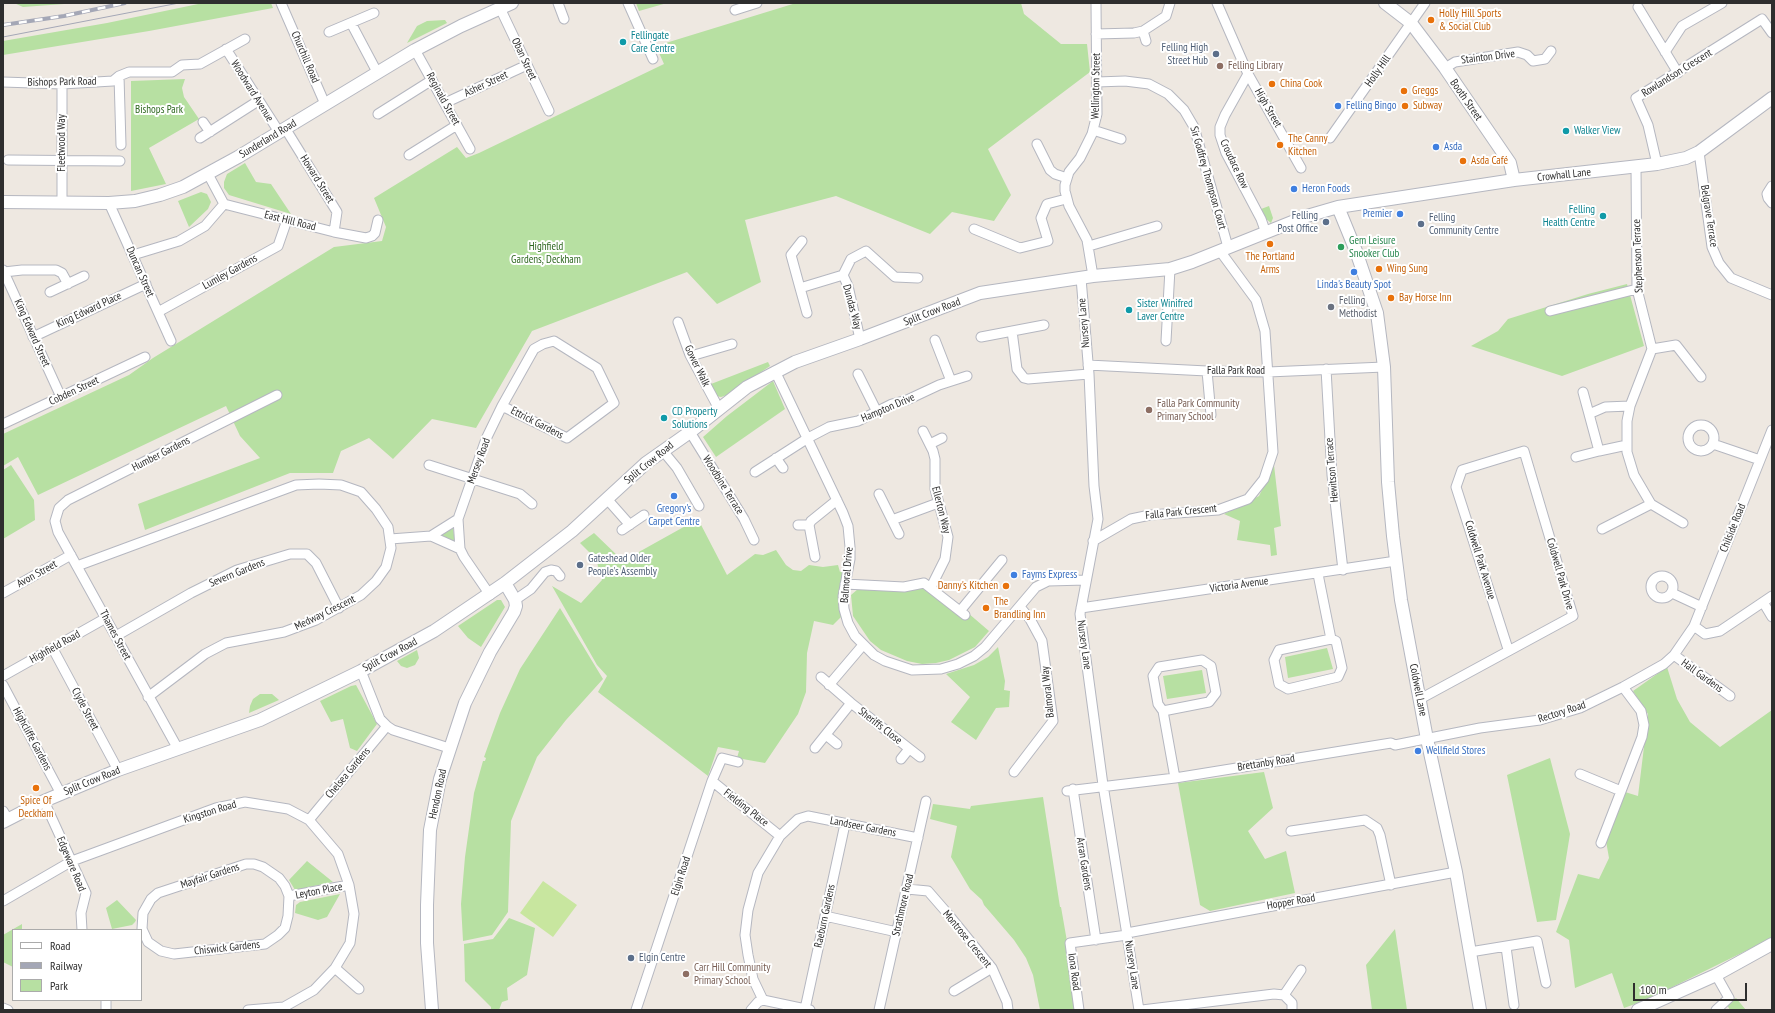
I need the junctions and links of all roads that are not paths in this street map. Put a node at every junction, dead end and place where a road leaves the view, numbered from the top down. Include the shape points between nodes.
1 (512, 3) edge
2 (558, 3) edge
3 (628, 3) edge
4 (756, 3) edge
5 (1096, 3) edge
6 (1170, 3) edge
7 (1217, 3) edge
8 (1385, 3) edge
9 (1425, 3) edge
10 (1722, 3) edge
11 (283, 6) edge
12 (1638, 7) dead end
13 (500, 8) junction
14 (735, 10) dead end
15 (374, 13) dead end
16 (564, 19) dead end
17 (1411, 22) junction
18 (351, 23) junction
19 (1143, 31) junction
20 (329, 32) dead end
21 (1772, 33) edge
22 (1096, 34) junction
23 (245, 38) dead end
24 (1146, 42) dead end
25 (226, 49) junction
26 (415, 50) junction
27 (1551, 51) dead end
28 (1665, 52) junction
29 (653, 59) dead end
30 (527, 65) junction
31 (1445, 68) junction
32 (377, 72) junction
33 (1678, 73) junction
34 (1248, 74) junction
35 (119, 76) junction
36 (432, 80) junction
37 (3, 82) edge
38 (1097, 82) junction
39 (62, 84) junction
40 (1772, 98) edge
41 (258, 100) junction
42 (445, 103) junction
43 (325, 104) junction
44 (549, 111) dead end
45 (378, 114) dead end
46 (203, 122) dead end
47 (457, 125) junction
48 (282, 130) junction
49 (1093, 130) junction
50 (210, 132) junction
51 (200, 138) dead end
52 (1330, 138) dead end
53 (1121, 139) dead end
54 (1037, 144) dead end
55 (121, 145) dead end
56 (470, 149) dead end
57 (1699, 152) junction
58 (409, 155) dead end
59 (8, 160) dead end
60 (62, 160) junction
61 (120, 161) dead end
62 (1658, 164) junction
63 (1636, 167) junction
64 (1301, 168) dead end
65 (208, 174) junction
66 (1067, 178) junction
67 (1514, 180) junction
68 (1772, 186) edge
69 (1066, 199) junction
70 (3, 202) edge
71 (62, 203) junction
72 (110, 203) junction
73 (1772, 203) edge
74 (224, 204) junction
75 (1338, 207) junction
76 (287, 220) junction
77 (378, 220) dead end
78 (1157, 226) dead end
79 (974, 229) dead end
80 (334, 232) junction
81 (1266, 233) junction
82 (802, 242) dead end
83 (1089, 246) junction
84 (1224, 249) junction
85 (133, 255) junction
86 (1170, 269) junction
87 (4, 271) edge
88 (84, 276) dead end
89 (843, 276) junction
90 (1093, 276) junction
91 (918, 278) dead end
92 (1080, 278) junction
93 (68, 284) junction
94 (146, 284) junction
95 (800, 288) junction
96 (1637, 289) junction
97 (50, 292) dead end
98 (1772, 295) edge
99 (1550, 311) dead end
100 (158, 312) junction
101 (808, 313) dead end
102 (678, 322) dead end
103 (1044, 325) dead end
104 (1012, 331) junction
105 (33, 337) junction
106 (981, 337) dead end
107 (860, 339) junction
108 (935, 340) dead end
109 (171, 341) dead end
110 (554, 341) joint
111 (1166, 341) dead end
112 (732, 344) dead end
113 (1652, 350) junction
114 (691, 356) junction
115 (145, 357) dead end
116 (1384, 367) junction
117 (1088, 369) junction
118 (1326, 369) junction
119 (775, 371) junction
120 (1207, 372) junction
121 (1268, 372) junction
122 (858, 374) dead end
123 (967, 376) dead end
124 (1701, 377) dead end
125 (952, 381) junction
126 (1582, 392) dead end
127 (277, 395) dead end
128 (61, 397) junction
129 (502, 406) junction
130 (1630, 406) junction
131 (720, 409) junction
132 (877, 412) junction
133 (1589, 414) junction
134 (1211, 415) dead end
135 (3, 424) edge
136 (1772, 430) edge
137 (923, 431) dead end
138 (690, 432) junction
139 (808, 438) junction
140 (942, 438) dead end
141 (930, 444) junction
142 (1713, 444) dead end
143 (1627, 445) junction
144 (662, 451) junction
145 (1599, 451) junction
146 (1576, 457) dead end
147 (776, 458) junction
148 (1760, 460) junction
149 (429, 465) dead end
150 (783, 468) dead end
151 (1462, 470) joint
152 (755, 472) dead end
153 (472, 478) junction
154 (879, 494) dead end
155 (607, 499) junction
156 (837, 500) junction
157 (938, 503) junction
158 (532, 504) dead end
159 (1651, 504) junction
160 (699, 506) dead end
161 (644, 516) dead end
162 (458, 519) junction
163 (892, 520) junction
164 (55, 521) joint
165 (1683, 523) dead end
166 (630, 525) junction
167 (798, 525) dead end
168 (809, 525) junction
169 (1602, 528) dead end
170 (622, 530) dead end
171 (899, 534) dead end
172 (431, 536) junction
173 (390, 539) junction
174 (754, 540) dead end
175 (1093, 541) junction
176 (460, 549) junction
177 (71, 555) junction
178 (815, 556) dead end
179 (1002, 560) dead end
180 (1396, 561) junction
181 (77, 566) junction
182 (1343, 570) junction
183 (1318, 574) junction
184 (560, 576) dead end
185 (1086, 580) junction
186 (505, 583) junction
187 (845, 584) junction
188 (932, 588) junction
189 (3, 593) edge
190 (1672, 593) dead end
191 (490, 595) junction
192 (1772, 596) edge
193 (515, 600) junction
194 (1763, 602) junction
195 (1020, 607) junction
196 (1702, 607) junction
197 (339, 608) junction
198 (1081, 608) junction
199 (106, 618) junction
200 (1772, 618) edge
201 (1694, 626) junction
202 (116, 636) junction
203 (1331, 639) junction
204 (863, 645) junction
205 (52, 648) junction
206 (1508, 650) junction
207 (1674, 655) junction
208 (361, 671) junction
209 (3, 676) edge
210 (821, 677) dead end
211 (3, 685) edge
212 (829, 685) junction
213 (1623, 687) junction
214 (1730, 696) dead end
215 (148, 697) junction
216 (1420, 699) junction
217 (851, 703) junction
218 (1164, 711) junction
219 (388, 726) junction
220 (826, 735) junction
221 (1427, 739) junction
222 (837, 744) dead end
223 (178, 748) junction
224 (449, 748) junction
225 (815, 748) dead end
226 (909, 748) junction
227 (920, 757) dead end
228 (900, 759) dead end
229 (738, 762) dead end
230 (118, 770) junction
231 (1014, 772) dead end
232 (1580, 774) dead end
233 (1175, 778) junction
234 (712, 781) junction
235 (1103, 785) junction
236 (1070, 790) joint
237 (1621, 791) junction
238 (61, 794) junction
239 (44, 800) junction
240 (926, 801) dead end
241 (5, 817) edge
242 (309, 820) junction
243 (845, 824) junction
244 (1291, 831) dead end
245 (780, 836) junction
246 (918, 838) junction
247 (1601, 843) dead end
248 (71, 862) junction
249 (1456, 872) junction
250 (349, 885) junction
251 (1391, 885) junction
252 (907, 889) junction
253 (288, 896) junction
254 (3, 901) edge
255 (825, 916) junction
256 (82, 929) edge
257 (140, 929) edge
258 (897, 932) junction
259 (142, 933) edge
260 (1127, 934) junction
261 (1096, 940) junction
262 (1772, 944) edge
263 (1506, 947) junction
264 (1470, 952) junction
265 (335, 968) junction
266 (992, 968) junction
267 (1301, 970) dead end
268 (1716, 976) junction
269 (1546, 983) dead end
270 (359, 989) dead end
271 (954, 991) dead end
272 (1284, 995) junction
273 (763, 1000) junction
274 (1514, 1005) dead end
275 (3, 1008) edge
276 (284, 1008) edge
277 (434, 1008) edge
278 (807, 1009) edge
279 (8, 1010) edge
280 (248, 1010) edge
281 (636, 1010) edge
282 (751, 1010) edge
283 (879, 1010) edge
284 (1008, 1010) edge
285 (1079, 1010) edge
286 (1140, 1010) edge
287 (1292, 1010) edge
288 (1480, 1010) edge
289 (1638, 1010) edge
290 (1716, 1010) edge

1 - 13 street, Sunderland Road
2 - 16 street
3 - 29 street
4 - 14 street
5 - 22 street, Wellington Street
6 - 19 street via 1166,16
7 - 34 street, High Street
8 - 17 street, Booth Street
9 - 17 street, Holly Hill
10 - 28 street via 1682,26
11 - 43 street, Churchill Road
12 - 28 street
13 - 26 street, Sunderland Road
13 - 30 street, Oban Street
15 - 18 street
17 - 31 street, Booth Street
17 - 52 street, Holly Hill
18 - 20 street
18 - 32 street
19 - 22 street
19 - 24 street
21 - 33 street, Rowlandson Crescent via 1762,19
22 - 38 street, Wellington Street
23 - 25 street, Bishops Park Road
25 - 35 street, Bishops Park Road via 200,64 182,65 172,72 129,72
25 - 41 street, Woodward Avenue
26 - 32 street, Sunderland Road
26 - 36 street, Reginald Street
27 - 31 street, Stainton Drive via 1545,58 1533,61 1527,55 1518,52 1455,62
28 - 33 street
30 - 42 street, Asher Street
30 - 44 street, Oban Street
31 - 67 street, Booth Street via 1510,163
32 - 43 street, Sunderland Road
33 - 62 street, Rowlandson Crescent via 1636,98 1648,125
34 - 64 street, High Street
34 - 81 street, Croudace Row via 1225,115 1220,135 1226,153
35 - 39 street, Bishops Park Road via 113,81
35 - 55 street
36 - 42 street, Reginald Street
36 - 45 street
37 - 39 street, Bishops Park Road
38 - 49 street, Wellington Street via 1097,114
38 - 84 street, Sir Godfrey Thompson Court via 1125,81 1149,84 1168,94 1184,110 1194,127
39 - 60 street, Fleetwood Way
40 - 57 street, Crowhall Lane
41 - 48 street, Woodward Avenue
41 - 50 street
42 - 47 street, Reginald Street
43 - 48 street, Sunderland Road
46 - 50 street
47 - 56 street, Reginald Street
47 - 58 street
48 - 65 street, Sunderland Road
48 - 80 street, Howard Street via 337,212
49 - 53 street
49 - 66 street, Wellington Street via 1087,146
50 - 51 street
54 - 66 street via 1050,170
57 - 62 street, Crowhall Lane via 1686,158
57 - 98 street, Belgrave Terrace via 1712,247 1719,263 1731,278
59 - 60 street
60 - 61 street
60 - 71 street, Fleetwood Way
62 - 63 street, Crowhall Lane
63 - 67 street, Crowhall Lane
63 - 96 street, Stephenson Terrace
65 - 72 street, Sunderland Road via 160,195
65 - 74 street
66 - 69 street, Wellington Street
67 - 75 street, Crowhall Lane
68 - 73 street via 1767,194
69 - 79 street via 1047,204 1041,218 1048,241 1020,248
69 - 83 street, Wellington Street
70 - 71 street, Sunderland Road
71 - 72 street, Sunderland Road
72 - 85 street, Duncan Street
74 - 76 street, East Hill Road
74 - 85 street via 205,226 179,241
75 - 81 street, Split Crow Road via 1307,216
75 - 116 street, Coldwell Lane via 1376,308
76 - 80 street, East Hill Road
76 - 100 street, Lumley Gardens via 278,246
77 - 80 street, East Hill Road via 375,233 366,238
78 - 83 street
81 - 84 street, Split Crow Road
82 - 95 street via 792,255
83 - 90 street, Wellington Street
84 - 86 street, Split Crow Road
84 - 121 street via 1256,300 1265,331
85 - 94 street, Duncan Street
86 - 90 street, Split Crow Road
86 - 111 street
87 - 93 street via 56,270 62,272
87 - 105 street, King Edward Street
88 - 93 street
89 - 91 street via 851,259 866,251 895,277
89 - 95 street, Dundas Way
89 - 107 street, Dundas Way via 848,286
90 - 92 street, Split Crow Road
92 - 107 street, Split Crow Road via 980,294
92 - 117 street, Nursery Lane
93 - 97 street
94 - 100 street, Duncan Street
94 - 105 street, King Edward Place
95 - 101 street
96 - 99 street
96 - 113 street, Stephenson Terrace
100 - 109 street, Duncan Street
102 - 114 street, Gower Walk
103 - 104 street
104 - 106 street
104 - 117 street, Falla Park Road via 1017,369 1024,378
105 - 128 street, King Edward Street
107 - 119 street, Split Crow Road
108 - 125 street
110 - 129 street, Mersey Road via 534,349
110 - 129 street, Ettrick Gardens via 598,368 614,403 567,438
112 - 114 street
113 - 124 street via 1676,345
113 - 130 street
114 - 131 street, Gower Walk
115 - 128 street, Cobden Street
116 - 118 street, Falla Park Road
116 - 180 street, Coldwell Lane via 1388,482
117 - 120 street, Falla Park Road
117 - 175 street, Nursery Lane via 1098,519
118 - 121 street, Falla Park Road
118 - 182 street, Hewitson Terrace via 1332,475
119 - 131 street, Split Crow Road via 747,387
119 - 139 street, Balmoral Drive
120 - 121 street, Falla Park Road
120 - 134 street
121 - 175 street, Falla Park Crescent via 1272,452 1264,479 1248,499 1218,510 1150,514 1131,519
122 - 132 street
123 - 125 street, Hampton Drive
125 - 132 street, Hampton Drive
126 - 133 street
127 - 164 street, Humber Gardens via 68,500 59,508
128 - 135 street, Cobden Street
129 - 153 street, Mersey Road via 486,439
130 - 133 street via 1605,407
130 - 143 street
131 - 138 street, Split Crow Road
132 - 139 street, Hampton Drive via 858,421 829,427
133 - 145 street
136 - 148 street, Chilside Road
137 - 141 street, Ellerton Way
138 - 144 street, Split Crow Road
138 - 174 street, Woodbine Terrace
139 - 147 street, Hampton Drive
139 - 156 street, Balmoral Drive
140 - 141 street
141 - 157 street, Ellerton Way via 935,458 934,481
142 - 148 street
143 - 145 street
143 - 159 street via 1634,475
144 - 155 street, Split Crow Road
144 - 160 street via 677,468
145 - 146 street
147 - 150 street
147 - 152 street, Hampton Drive
148 - 196 street, Chilside Road
149 - 153 street
151 - 206 street, Coldwell Park Avenue via 1456,487
151 - 206 street, Coldwell Park Drive via 1524,451 1572,616
153 - 158 street via 520,494
153 - 162 street, Mersey Road
154 - 163 street
155 - 166 street
155 - 186 street, Split Crow Road via 572,531
156 - 168 street via 814,517
156 - 187 street, Balmoral Drive via 848,526 850,547
157 - 163 street
157 - 188 street, Ellerton Way via 947,529 948,544 946,559
159 - 165 street
159 - 169 street
161 - 166 street
162 - 172 street
162 - 176 street, Mersey Road
163 - 171 street
164 - 177 street, Thames Street
166 - 170 street
167 - 168 street
168 - 178 street
172 - 173 street
172 - 176 street
173 - 181 street, Medway Crescent via 388,528 376,508 361,492 341,486 296,485
173 - 197 street, Medway Crescent via 391,548 386,566 376,581 362,595
175 - 185 street, Nursery Lane
176 - 191 street, Mersey Road
177 - 181 street, Thames Street
177 - 189 street, Avon Street
179 - 188 street via 962,613
180 - 182 street, Victoria Avenue
180 - 216 street, Coldwell Lane
181 - 199 street, Thames Street
182 - 183 street, Victoria Avenue
183 - 198 street, Victoria Avenue
183 - 203 street
184 - 193 street via 556,571 546,572 531,589
185 - 195 street, Balmoral Drive via 1048,581 1036,587
185 - 198 street, Nursery Lane
186 - 191 street, Split Crow Road
186 - 193 street
187 - 188 street via 904,587 920,582
187 - 204 street, Balmoral Drive via 844,602 848,623
190 - 196 street
191 - 208 street, Split Crow Road via 434,631
192 - 194 street
193 - 224 street, Hendon Road via 514,612 490,652 465,703
194 - 200 street
194 - 201 street via 1720,631 1705,634
195 - 204 street, Balmoral Drive via 974,656 941,669 918,670 899,667 874,655
195 - 231 street, Balmoral Way via 1042,641 1053,721
196 - 201 street, Chilside Road
197 - 202 street, Severn Gardens via 316,563 306,554 290,554 237,570 190,592
197 - 215 street, Medway Crescent via 284,632 226,643 205,654
198 - 235 street, Nursery Lane
199 - 202 street, Thames Street
199 - 205 street, Highfield Road
201 - 207 street, Rectory Road
202 - 215 street, Thames Street
203 - 203 street via 1279,650 1274,660 1279,684 1288,689 1338,677 1342,668 1336,641
204 - 212 street
205 - 209 street, Highfield Road
205 - 230 street, Clyde Street
206 - 216 street, Coldwell Park Drive
207 - 213 street, Rectory Road via 1664,664
207 - 214 street, Hall Gardens
208 - 219 street via 380,719
208 - 223 street, Split Crow Road via 260,720
210 - 212 street, Sheriffs Close
211 - 238 street, Highcliffe Gardens
212 - 217 street, Sheriffs Close
213 - 221 street, Rectory Road via 1580,708 1540,720 1480,728
213 - 237 street via 1641,711 1644,725 1642,737
215 - 223 street, Thames Street
216 - 221 street, Coldwell Lane
217 - 220 street, Sheriffs Close
217 - 226 street, Sheriffs Close
218 - 218 street via 1209,702 1216,693 1211,666 1202,660 1159,667 1153,676 1158,704
218 - 233 street
219 - 224 street via 393,730
219 - 242 street, Chelsea Gardens
220 - 222 street
220 - 225 street, Sheriffs Close
221 - 233 street, Brettanby Road
221 - 249 street, Coldwell Lane
223 - 230 street, Split Crow Road
224 - 277 street, Hendon Road via 430,830 426,905
226 - 227 street, Sheriffs Close
226 - 228 street, Sheriffs Close
229 - 234 street, Elgin Road via 722,758
230 - 238 street, Split Crow Road
232 - 237 street
233 - 235 street, Brettanby Road
234 - 245 street, Fielding Place
234 - 281 street, Elgin Road
235 - 236 street, Brettanby Road
235 - 260 street, Nursery Lane
236 - 261 street, Arran Gardens
237 - 247 street
238 - 239 street, Split Crow Road
239 - 241 street, Split Crow Road
239 - 248 street, Edgeware Road
240 - 246 street, Strathmore Road
242 - 248 street, Kingston Road via 288,809 245,802 216,808
242 - 250 street, Kingston Road via 338,854
243 - 245 street, Landseer Gardens via 808,816 798,819
243 - 246 street, Landseer Gardens
243 - 255 street, Raeburn Gardens
244 - 251 street via 1365,820 1377,828 1380,835
245 - 273 street via 758,873 746,921 745,935 749,961 753,979
246 - 252 street, Strathmore Road
248 - 254 street, Kingston Road
248 - 256 street, Edgeware Road via 86,892 81,913
249 - 251 street, Hopper Road
249 - 264 street, Coldwell Lane
250 - 253 street, Leyton Place
250 - 265 street, Kingston Road via 354,914 350,943
251 - 260 street, Hopper Road
252 - 258 street, Strathmore Road
252 - 266 street, Montrose Crescent via 928,891
253 - 257 street, Mayfair Gardens via 285,886 272,873 263,867 246,864 158,893 146,906
253 - 259 street, Chiswick Gardens via 285,928 265,944 167,954 148,942
255 - 258 street
255 - 278 street, Raeburn Gardens
258 - 283 street, Strathmore Road
260 - 261 street, Iona Road
260 - 286 street, Nursery Lane
261 - 285 street, Iona Road via 1070,943
262 - 268 street
263 - 264 street
263 - 269 street via 1537,941
263 - 274 street
264 - 288 street, Coldwell Lane
265 - 270 street
265 - 276 street, Kingston Road via 314,990
266 - 271 street
266 - 284 street, Montrose Crescent
267 - 272 street
268 - 289 street
268 - 290 street via 1730,998
272 - 286 street via 1274,994
272 - 287 street via 1292,1003
273 - 278 street
273 - 282 street
275 - 279 street
276 - 280 street, Kingston Road

